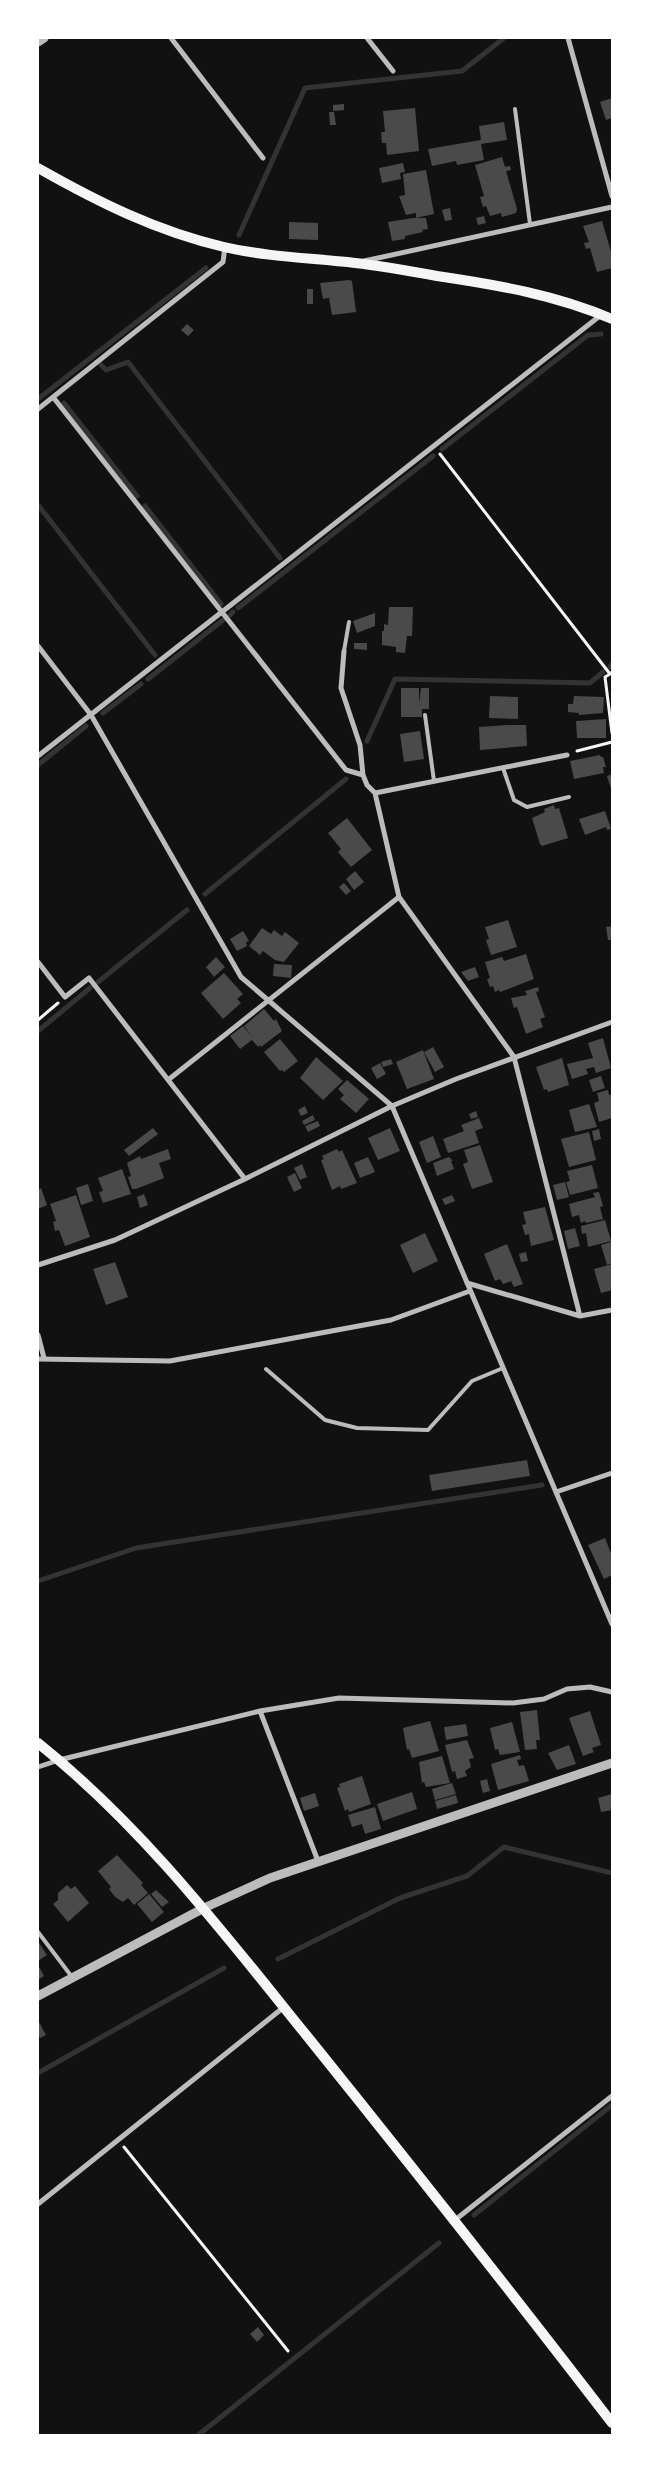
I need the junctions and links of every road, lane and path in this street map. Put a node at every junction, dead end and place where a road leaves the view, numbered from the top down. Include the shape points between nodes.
1 (44, 38) edge
2 (171, 38) edge
3 (367, 38) edge
4 (568, 38) edge
5 (38, 42) edge
6 (394, 71) dead end
7 (515, 109) dead end
8 (263, 158) dead end
9 (38, 168) edge
10 (612, 196) edge
11 (612, 207) edge
12 (530, 224) junction
13 (225, 247) junction
14 (356, 263) junction
15 (601, 315) junction
16 (612, 319) edge
17 (53, 397) junction
18 (38, 410) edge
19 (434, 446) junction
20 (222, 612) junction
21 (349, 622) dead end
22 (38, 646) edge
23 (344, 651) joint
24 (611, 673) edge
25 (91, 715) junction
26 (424, 715) dead end
27 (612, 732) edge
28 (612, 742) edge
29 (567, 755) joint
30 (38, 756) edge
31 (503, 768) junction
32 (363, 775) junction
33 (434, 781) junction
34 (375, 793) junction
35 (569, 797) dead end
36 (398, 897) junction
37 (38, 962) edge
38 (65, 997) junction
39 (269, 1000) junction
40 (38, 1020) edge
41 (612, 1022) edge
42 (514, 1057) junction
43 (168, 1080) junction
44 (392, 1106) junction
45 (245, 1179) junction
46 (38, 1265) edge
47 (467, 1283) junction
48 (470, 1291) junction
49 (612, 1310) edge
50 (580, 1316) junction
51 (38, 1335) edge
52 (41, 1358) edge
53 (504, 1368) junction
54 (266, 1369) dead end
55 (612, 1473) edge
56 (556, 1492) junction
57 (612, 1624) edge
58 (612, 1692) edge
59 (260, 1711) junction
60 (38, 1743) edge
61 (59, 1760) junction
62 (612, 1763) edge
63 (38, 1767) edge
64 (318, 1860) junction
65 (204, 1908) junction
66 (38, 1932) edge
67 (72, 1976) junction
68 (38, 1996) edge
69 (284, 2007) junction
70 (612, 2096) edge
71 (118, 2139) junction
72 (38, 2204) edge
73 (455, 2220) junction
74 (288, 2351) dead end
75 (612, 2423) edge

1 - 5 street
2 - 8 street
3 - 6 street
4 - 10 street
7 - 12 lane
9 - 13 main road via 98,202 159,229
11 - 12 street
12 - 14 street
13 - 14 main road
13 - 17 street via 223,262
14 - 15 main road via 510,287 560,299
15 - 16 main road
15 - 19 street
17 - 18 street
17 - 20 street
19 - 20 street
19 - 24 path
20 - 25 street
20 - 32 street via 346,770
21 - 23 lane
22 - 25 street
23 - 32 street via 341,688 360,745
24 - 27 path via 605,677
25 - 30 street
25 - 39 street via 241,976
26 - 33 lane
28 - 29 path
29 - 31 street
31 - 33 street
31 - 35 lane via 514,800 527,807
32 - 34 street
33 - 34 street
34 - 36 street
36 - 39 street
36 - 42 street
37 - 38 street
38 - 40 path
38 - 43 street via 89,978
39 - 43 street
39 - 44 street
41 - 42 street
42 - 44 street
42 - 50 street
43 - 45 street
44 - 45 street
44 - 47 street
45 - 46 street via 115,1240
47 - 48 street
47 - 50 street
48 - 52 street via 391,1320 170,1361
48 - 53 street
49 - 50 street
51 - 52 street
53 - 54 lane via 472,1381 428,1430 357,1428 325,1420
53 - 56 street
55 - 56 street
56 - 57 street
58 - 59 street via 590,1687 567,1689 544,1699 513,1703 339,1698
59 - 61 street
59 - 64 street
60 - 61 main road
61 - 63 street
61 - 65 main road via 123,1820
62 - 64 street
64 - 65 street
65 - 67 street
65 - 69 main road
66 - 67 lane
67 - 68 street
69 - 71 street
69 - 73 main road
70 - 73 street
71 - 72 street
71 - 74 path
73 - 75 main road

